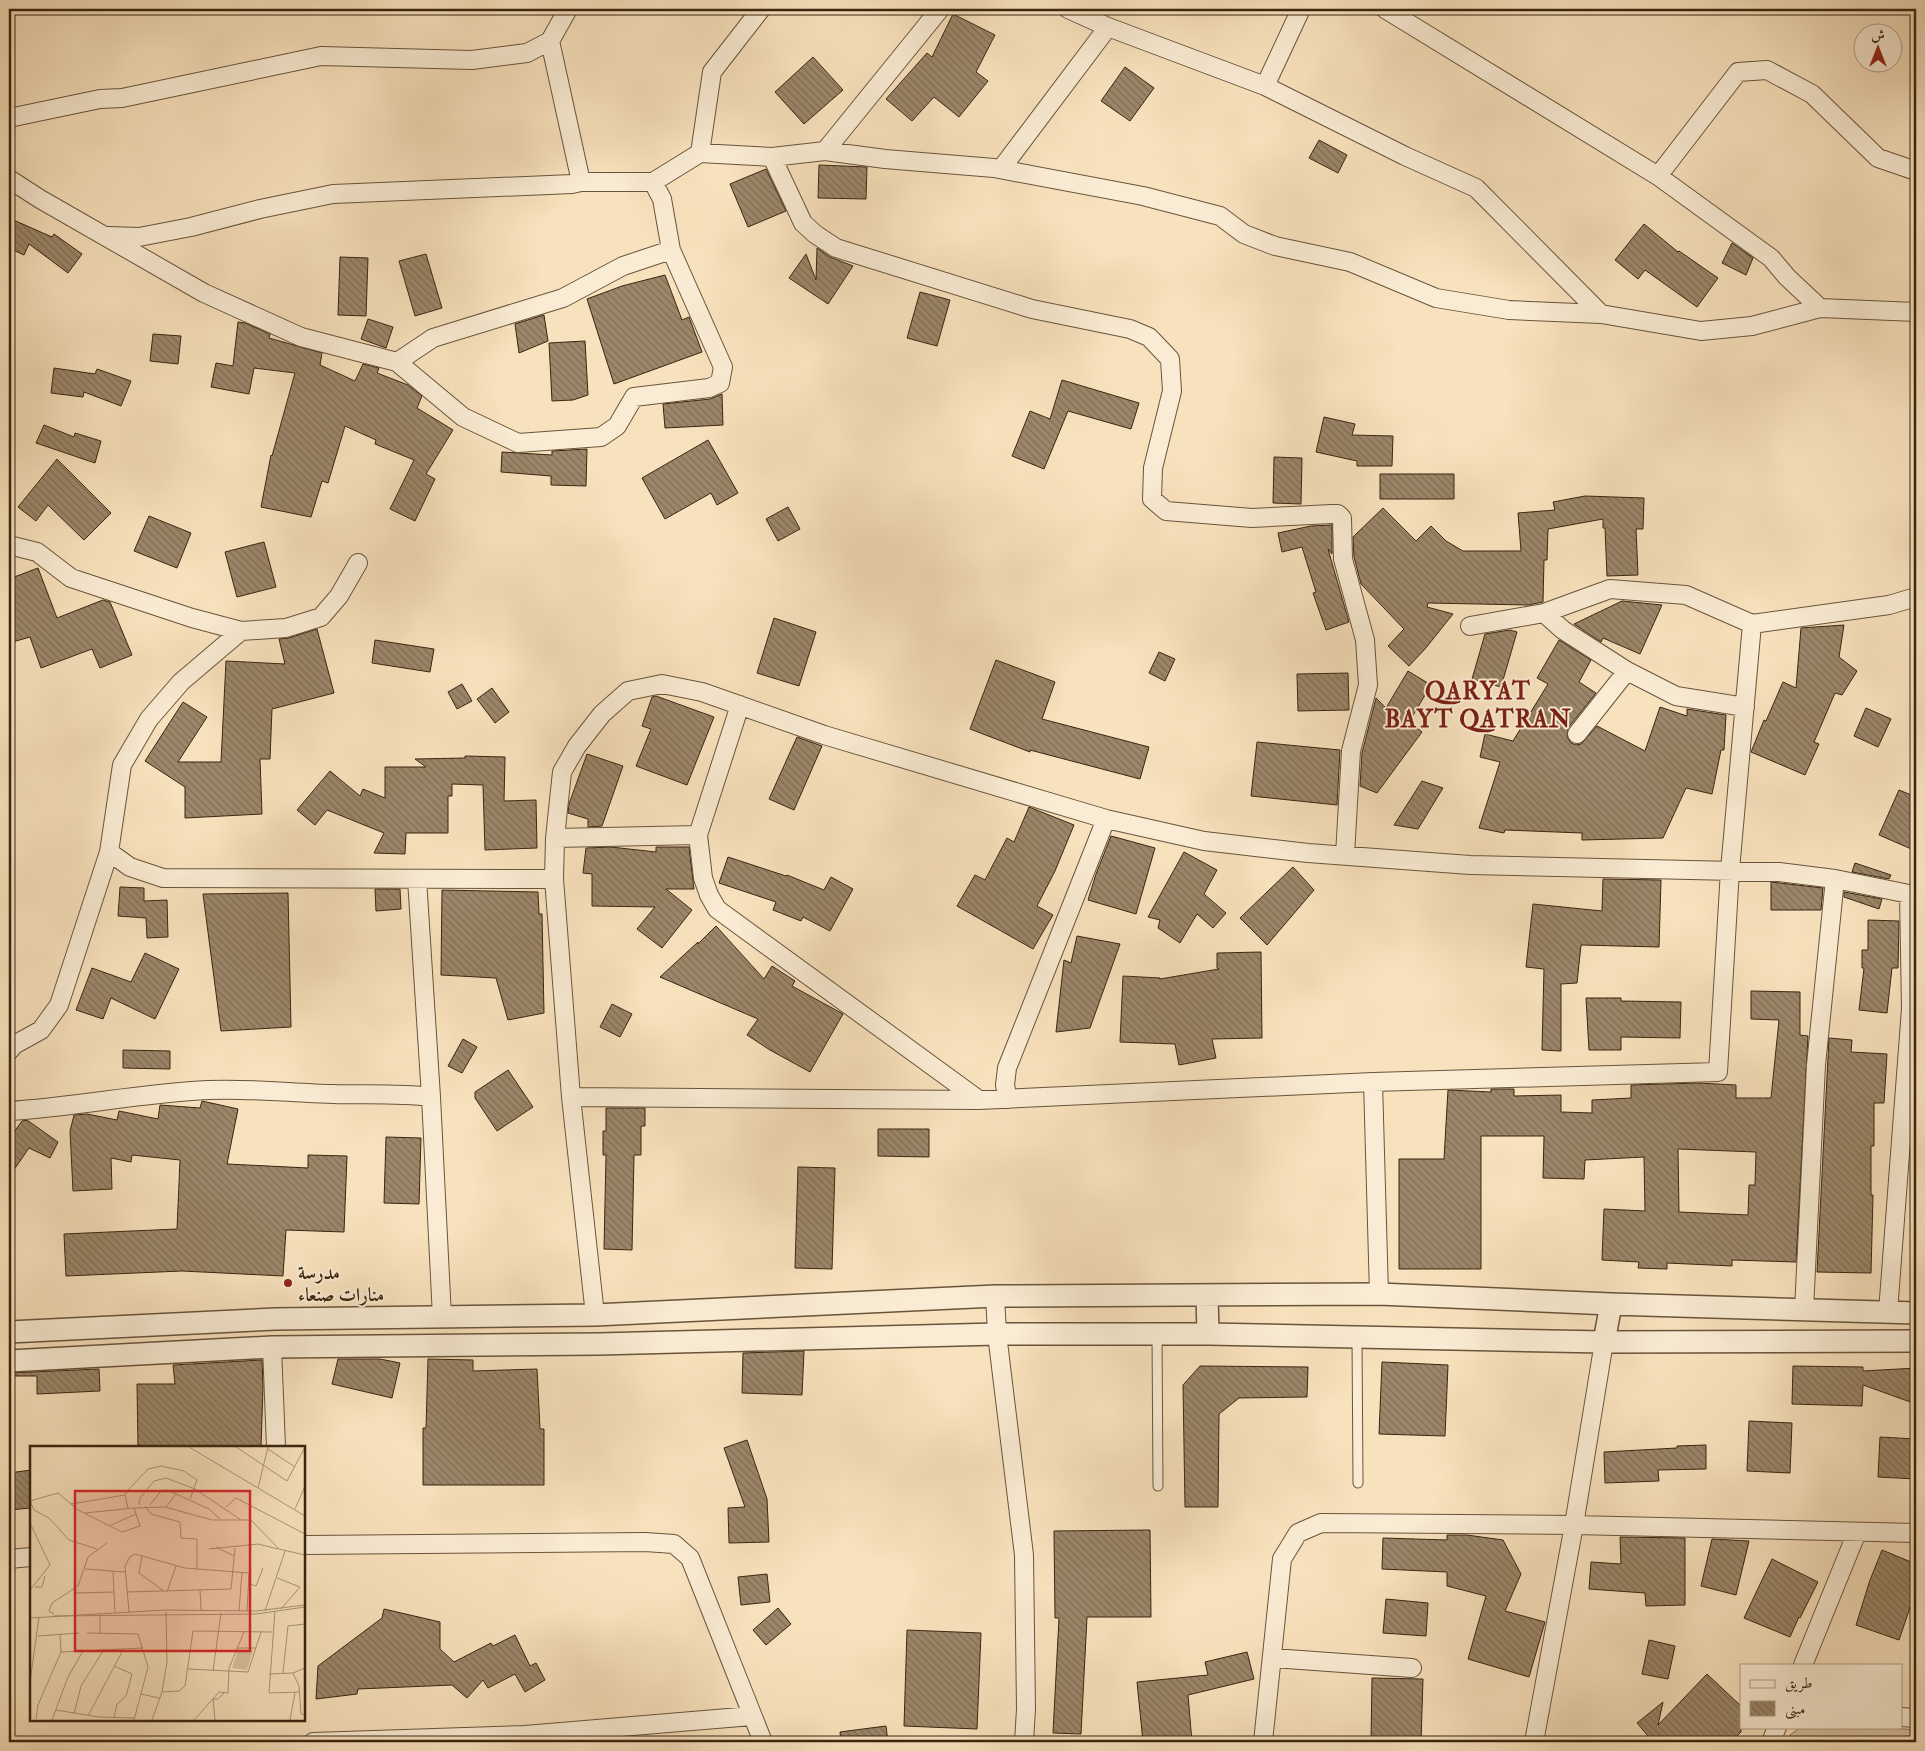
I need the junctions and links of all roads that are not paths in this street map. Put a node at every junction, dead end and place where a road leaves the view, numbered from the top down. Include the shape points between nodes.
1 (568, 9) edge
2 (761, 9) edge
3 (940, 9) edge
4 (1068, 9) edge
5 (1301, 9) edge
6 (1385, 9) edge
7 (1108, 27) junction
8 (550, 41) junction
9 (1265, 86) junction
10 (9, 118) edge
11 (825, 151) junction
12 (700, 153) junction
13 (772, 157) junction
14 (1001, 169) junction
15 (1916, 171) edge
16 (1658, 176) junction
17 (9, 179) edge
18 (581, 182) junction
19 (653, 182) junction
20 (106, 236) junction
21 (671, 250) junction
22 (1820, 308) junction
23 (1916, 312) edge
24 (1601, 314) junction
25 (397, 362) junction
26 (9, 545) edge
27 (358, 563) dead end
28 (1916, 597) edge
29 (1544, 613) junction
30 (1752, 624) junction
31 (1470, 626) dead end
32 (241, 631) junction
33 (1627, 671) junction
34 (740, 705) junction
35 (1744, 707) junction
36 (1577, 734) dead end
37 (1106, 819) junction
38 (698, 835) junction
39 (555, 838) junction
40 (109, 852) junction
41 (1345, 855) junction
42 (1730, 870) junction
43 (417, 879) junction
44 (554, 879) junction
45 (1834, 879) junction
46 (1914, 1010) edge
47 (9, 1051) edge
48 (1373, 1082) junction
49 (431, 1097) junction
50 (571, 1097) junction
51 (1008, 1099) junction
52 (979, 1100) junction
53 (9, 1111) edge
54 (1379, 1294) junction
55 (1207, 1295) junction
56 (995, 1296) junction
57 (1611, 1304) junction
58 (1804, 1310) junction
59 (1888, 1312) junction
60 (1916, 1313) edge
61 (595, 1315) junction
62 (442, 1317) junction
63 (9, 1332) edge
64 (997, 1334) junction
65 (1157, 1334) junction
66 (1208, 1334) junction
67 (1357, 1337) junction
68 (1916, 1341) edge
69 (1604, 1342) junction
70 (272, 1347) junction
71 (9, 1361) edge
72 (276, 1446) edge
73 (1358, 1483) dead end
74 (1158, 1486) dead end
75 (1574, 1525) junction
76 (1858, 1532) junction
77 (1916, 1533) edge
78 (305, 1546) edge
79 (30, 1557) edge
80 (9, 1559) edge
81 (1273, 1658) junction
82 (1803, 1664) edge
83 (1412, 1668) dead end
84 (752, 1716) junction
85 (1902, 1717) edge
86 (1916, 1718) edge
87 (1777, 1728) edge
88 (524, 1738) edge
89 (313, 1742) edge
90 (763, 1742) edge
91 (1024, 1742) edge
92 (1264, 1742) edge
93 (1534, 1742) edge
94 (1771, 1742) edge

1 - 8 street
2 - 12 street via 712,72
3 - 11 street
4 - 7 street
5 - 9 street
6 - 16 street
7 - 9 street
7 - 14 street
8 - 10 street via 527,53 472,60 321,56
8 - 18 street
9 - 24 street via 1476,188
11 - 13 street
11 - 14 street
12 - 13 street
12 - 19 street
13 - 41 street via 803,223 836,248 1032,309 1130,329 1149,337 1170,359 1172,391 1153,468 1152,499 1166,511 1252,518 1338,514 1342,518 1343,559 1365,640 1368,685 1351,751
14 - 24 street via 1143,196 1220,216 1244,234 1275,246 1350,262 1436,298 1509,310
15 - 16 street via 1878,158 1812,94 1767,70 1738,72
16 - 22 street via 1771,258
17 - 20 street
18 - 19 street
18 - 20 street via 333,194 148,236
19 - 21 street via 662,199
20 - 25 street via 204,293 301,337
21 - 25 street via 623,266 563,298 433,338
21 - 25 street via 723,367 720,383 709,388 634,397 617,426 601,437 518,443 463,417
22 - 23 street
22 - 24 street via 1752,326 1701,331
26 - 32 street via 37,552 71,578
27 - 32 street via 339,596 321,617 286,628
28 - 30 street via 1889,605
29 - 30 street via 1610,589 1686,595
29 - 31 street
29 - 33 street via 1563,630
30 - 35 street
32 - 40 street via 181,682 148,719 122,765
33 - 35 street via 1676,696
33 - 36 street
34 - 37 street via 824,735
34 - 38 street
34 - 39 street via 702,692 662,684 628,691 602,714 562,772
35 - 42 street
37 - 41 street via 1204,841
37 - 51 street via 1007,1068 1005,1085
38 - 39 street
38 - 52 street via 703,878 717,909
39 - 44 street
40 - 43 street via 130,867 163,878
40 - 47 street via 59,1005 41,1030
41 - 42 street via 1470,865
42 - 45 street
42 - 48 street via 1718,1072
43 - 44 street
43 - 49 street
44 - 50 street
45 - 46 street via 1909,894
45 - 58 street via 1816,1065
46 - 59 street
48 - 51 street
48 - 54 street
49 - 53 street via 209,1090
49 - 62 street
50 - 52 street
50 - 61 street
51 - 52 street
54 - 55 street
54 - 57 street
55 - 56 street
55 - 66 street
56 - 61 street
56 - 64 street
57 - 58 street
57 - 69 street
58 - 59 street
59 - 60 street
61 - 62 street
62 - 63 street via 276,1319
64 - 65 street
64 - 70 street via 599,1344
64 - 91 street via 1024,1555
65 - 66 street
65 - 74 lane
66 - 67 street
67 - 69 street
67 - 73 lane
68 - 69 street
69 - 75 street
70 - 71 street
70 - 72 street
75 - 76 street
75 - 81 street via 1321,1523 1298,1533 1282,1559
75 - 93 street
76 - 77 street
76 - 82 street
78 - 84 street via 674,1544 690,1558
79 - 80 street
81 - 83 street
81 - 92 street
84 - 88 street
84 - 90 street
85 - 86 street
87 - 94 street
88 - 89 street

